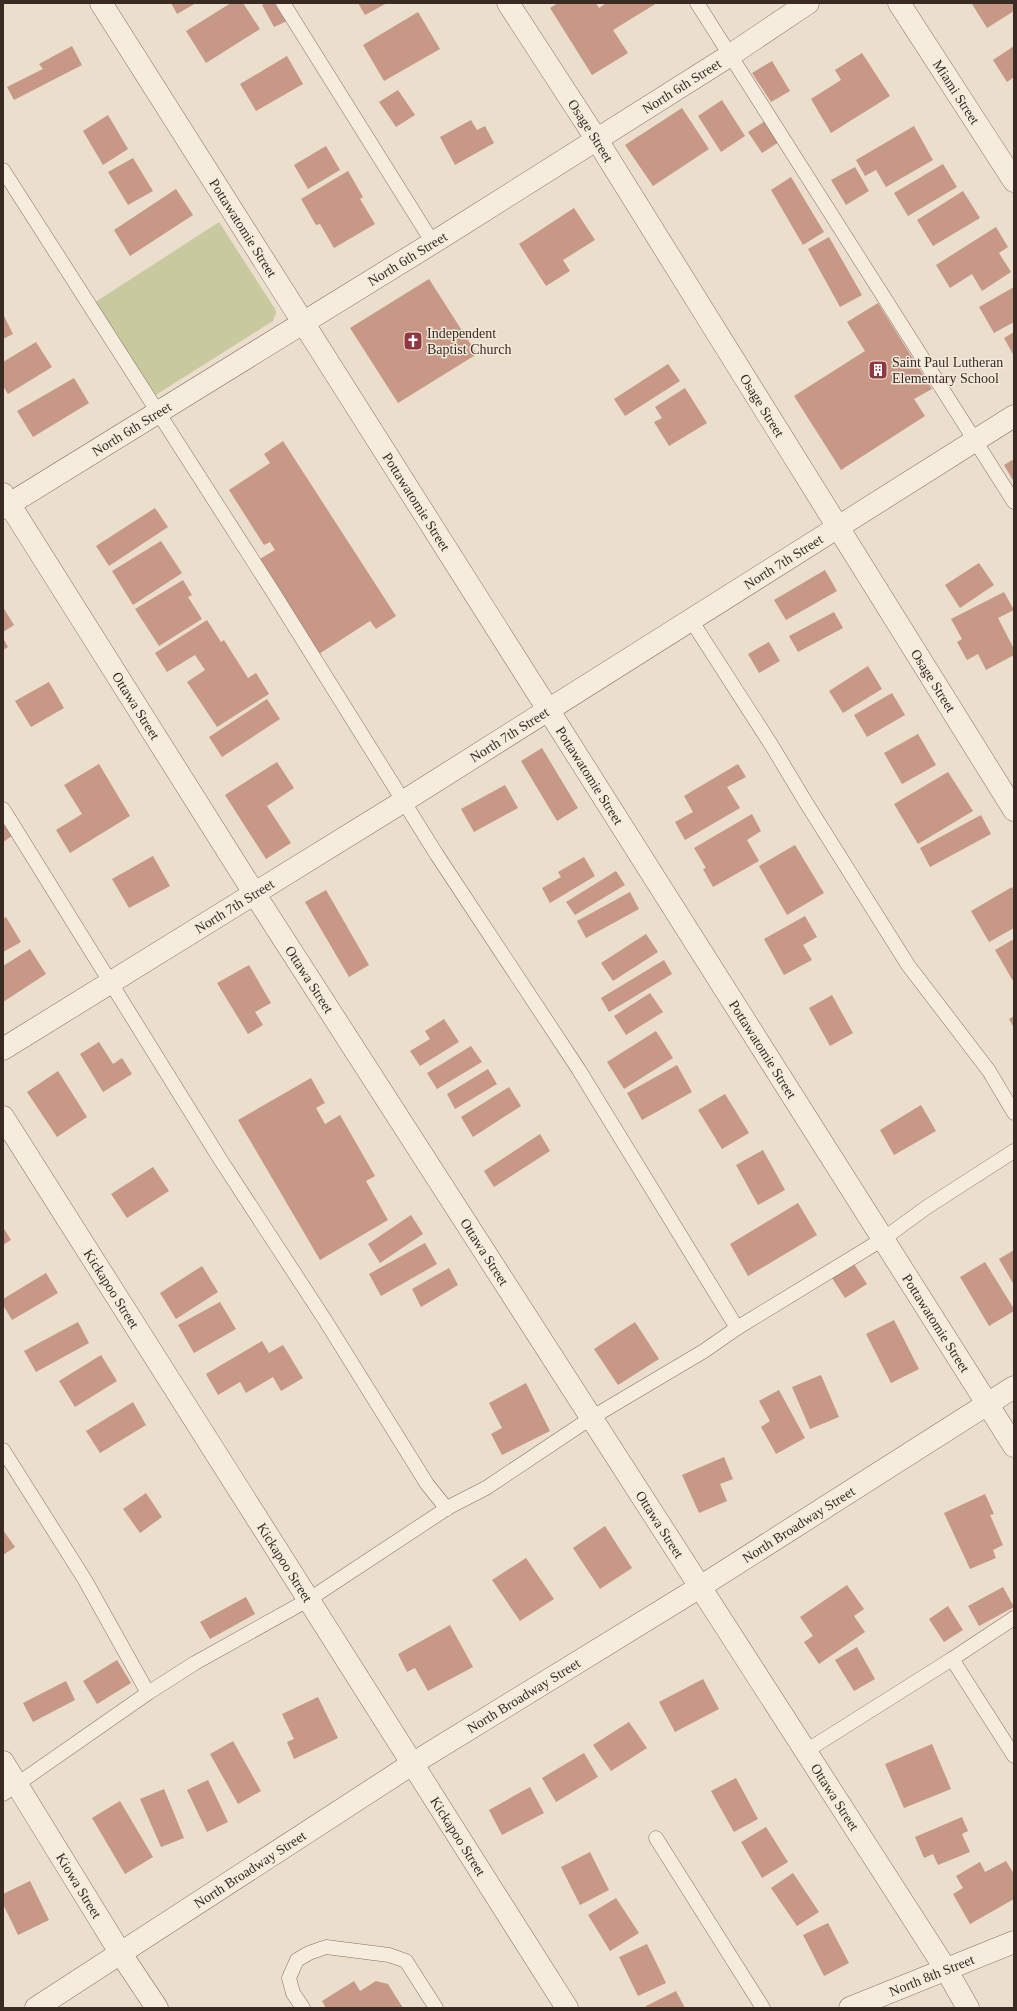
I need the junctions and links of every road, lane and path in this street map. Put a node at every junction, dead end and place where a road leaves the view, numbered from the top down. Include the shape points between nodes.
1 (101, 3) edge
2 (283, 3) edge
3 (508, 3) edge
4 (697, 3) edge
5 (808, 3) edge
6 (899, 3) edge
7 (729, 56) junction
8 (597, 140) junction
9 (3, 170) edge
10 (1014, 181) edge
11 (433, 243) junction
12 (304, 324) junction
13 (158, 413) junction
14 (1014, 416) edge
15 (974, 441) junction
16 (5, 502) edge
17 (1014, 502) edge
18 (838, 529) junction
19 (691, 620) junction
20 (549, 709) junction
21 (404, 801) junction
22 (3, 809) edge
23 (1014, 810) edge
24 (254, 893) junction
25 (110, 983) junction
26 (3, 1049) edge
27 (1014, 1113) edge
28 (3, 1117) edge
29 (1014, 1151) edge
30 (883, 1240) junction
31 (736, 1328) junction
32 (1014, 1387) edge
33 (987, 1404) junction
34 (591, 1418) junction
35 (1014, 1446) edge
36 (3, 1450) edge
37 (446, 1509) junction
38 (700, 1587) junction
39 (308, 1600) junction
40 (1014, 1618) edge
41 (952, 1659) junction
42 (148, 1692) junction
43 (806, 1751) junction
44 (1014, 1756) edge
45 (3, 1762) edge
46 (412, 1764) junction
47 (10, 1789) edge
48 (656, 1838) dead end
49 (1014, 1942) edge
50 (121, 1954) junction
51 (947, 1970) junction
52 (36, 2008) edge
53 (157, 2008) edge
54 (303, 2008) edge
55 (436, 2008) edge
56 (567, 2008) edge
57 (763, 2008) edge
58 (850, 2008) edge
59 (968, 2008) edge

1 - 12 street, Pottawatomie Street
2 - 11 lane
3 - 8 street, Osage Street
4 - 7 lane
5 - 7 street, North 6th Street
6 - 10 street, Miami Street
7 - 8 street, North 6th Street
7 - 15 lane
8 - 11 street, North 6th Street
8 - 18 street, Osage Street
9 - 13 lane
11 - 12 street, North 6th Street
12 - 13 street, North 6th Street
12 - 20 street, Pottawatomie Street
13 - 16 street, North 6th Street
13 - 21 lane
14 - 15 street, North 7th Street
15 - 17 lane
15 - 18 street, North 7th Street
16 - 24 street, Ottawa Street
18 - 19 street, North 7th Street
18 - 23 street, Osage Street
19 - 20 street, North 7th Street
19 - 27 lane via 908,965 989,1071
20 - 21 street, North 7th Street
20 - 30 street, Pottawatomie Street
21 - 24 street, North 7th Street
21 - 31 lane via 579,1070
22 - 25 lane
24 - 25 street, North 7th Street
24 - 34 street, Ottawa Street
25 - 26 street, North 7th Street
25 - 37 lane via 427,1484
28 - 39 street, Kickapoo Street
29 - 30 lane via 927,1207
30 - 31 lane
30 - 33 street, Pottawatomie Street
31 - 34 lane via 704,1351
32 - 33 street, North Broadway Street
33 - 35 street, Pottawatomie Street
33 - 38 street, North Broadway Street
34 - 37 lane via 486,1488
34 - 38 street, Ottawa Street
36 - 42 lane via 85,1580
37 - 39 lane
38 - 43 street, Ottawa Street
38 - 46 street, North Broadway Street
39 - 42 lane
39 - 46 street, Kickapoo Street
40 - 41 lane
41 - 43 lane
41 - 44 lane
42 - 47 lane
43 - 51 street, Ottawa Street
45 - 47 street, Kiowa Street
46 - 50 street, North Broadway Street
46 - 56 street, Kickapoo Street
47 - 50 street, Kiowa Street
48 - 57 lane
49 - 51 street, North 8th Street
50 - 52 street, North Broadway Street
50 - 53 street, Kiowa Street
51 - 58 street, North 8th Street
51 - 59 street, Ottawa Street
54 - 55 lane via 293,1993 289,1978 297,1960 326,1948 389,1955 406,1961

